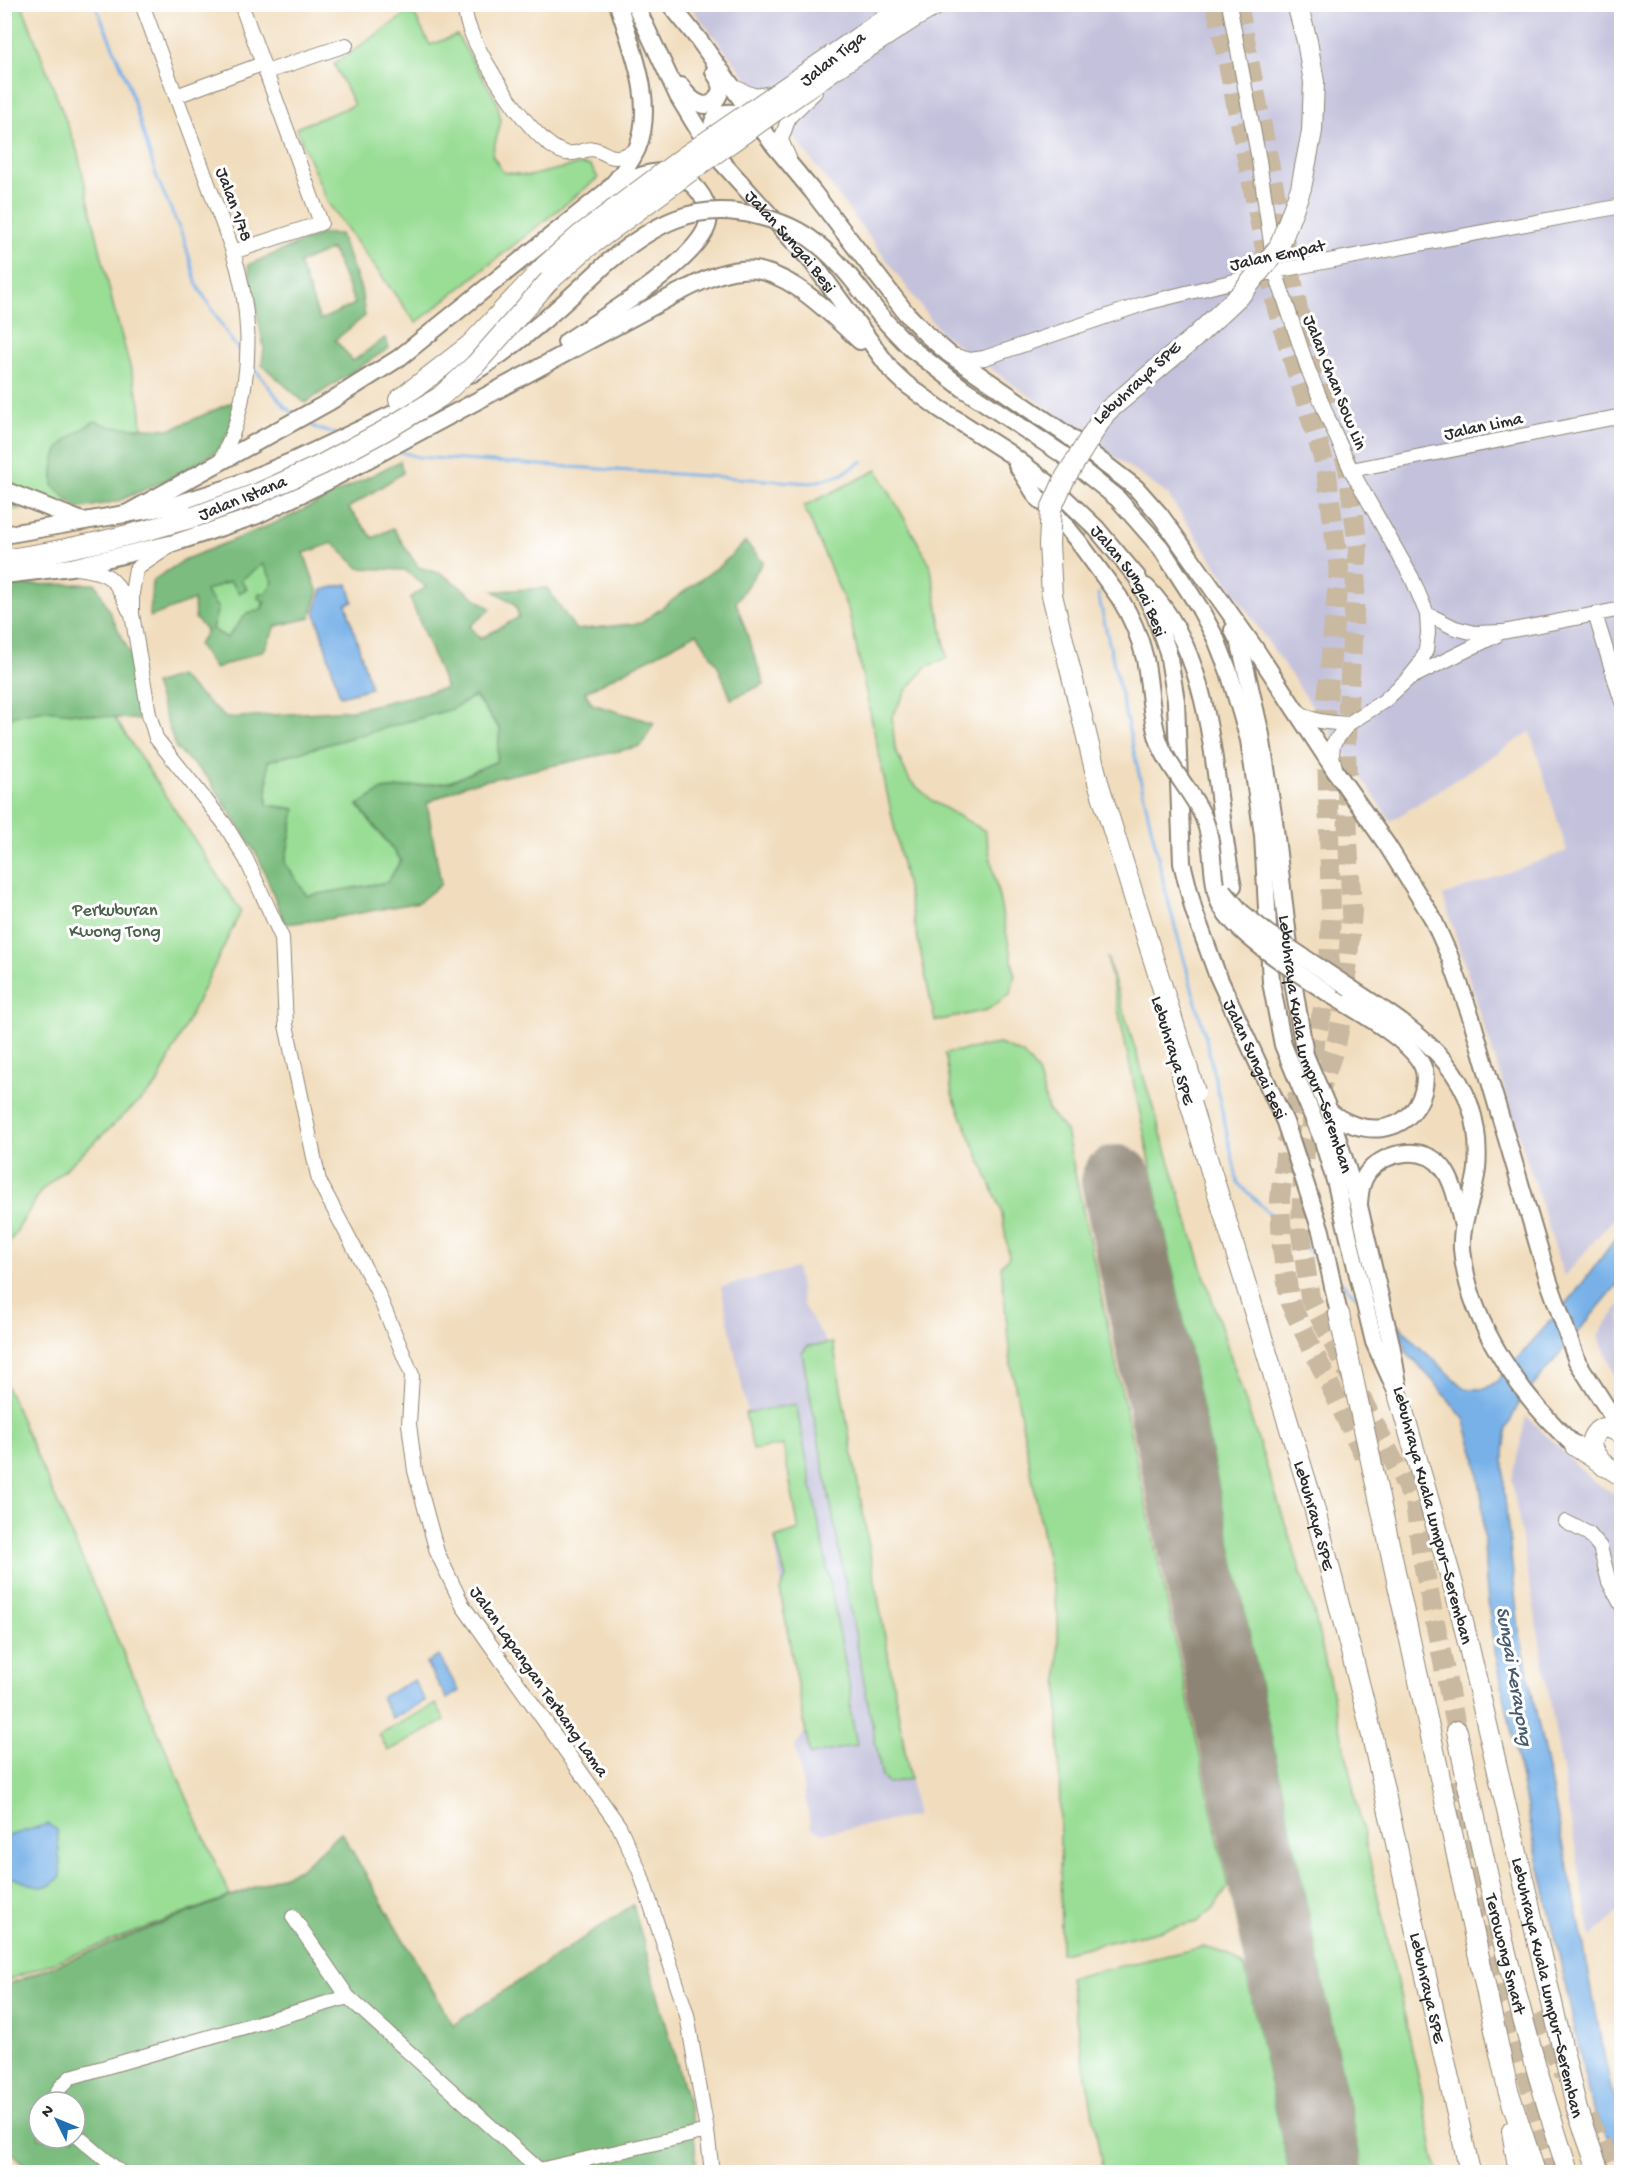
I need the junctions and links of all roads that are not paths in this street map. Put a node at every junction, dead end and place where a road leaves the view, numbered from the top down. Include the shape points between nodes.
1 (142, 4) edge
2 (241, 4) edge
3 (464, 4) edge
4 (618, 4) edge
5 (901, 4) edge
6 (907, 4) edge
7 (938, 4) edge
8 (948, 4) edge
9 (1229, 4) edge
10 (1289, 4) edge
11 (1297, 4) edge
12 (672, 6) edge
13 (638, 12) edge
14 (346, 45) dead end
15 (264, 68) junction
16 (732, 86) junction
17 (176, 96) junction
18 (636, 150) junction
19 (610, 156) junction
20 (794, 168) junction
21 (611, 186) junction
22 (1622, 206) edge
23 (767, 211) junction
24 (233, 252) junction
25 (859, 254) junction
26 (1275, 271) junction
27 (949, 354) junction
28 (891, 370) junction
29 (399, 400) joint
30 (475, 401) junction
31 (1622, 416) edge
32 (236, 424) junction
33 (355, 431) junction
34 (253, 444) junction
35 (1010, 454) junction
36 (221, 462) junction
37 (1351, 470) junction
38 (4, 490) edge
39 (126, 513) junction
40 (84, 522) junction
41 (4, 535) edge
42 (174, 543) junction
43 (4, 560) edge
44 (71, 567) junction
45 (4, 575) edge
46 (1137, 577) junction
47 (1209, 582) junction
48 (1622, 609) edge
49 (132, 614) junction
50 (1427, 614) junction
51 (1595, 614) junction
52 (1503, 632) junction
53 (1408, 680) junction
54 (1622, 702) edge
55 (1292, 706) junction
56 (1348, 724) junction
57 (1336, 772) junction
58 (1214, 871) junction
59 (1287, 945) junction
60 (1329, 1110) junction
61 (1359, 1206) junction
62 (1463, 1226) junction
63 (1339, 1314) joint
64 (1399, 1397) junction
65 (1617, 1421) edge
66 (1622, 1434) edge
67 (1575, 1446) joint
68 (1604, 1466) junction
69 (1622, 1476) edge
70 (1566, 1522) dead end
71 (1622, 1606) edge
72 (1457, 1731) tunnel mouth
73 (293, 1917) dead end
74 (1508, 1957) junction
75 (348, 1997) junction
76 (1535, 2016) tunnel mouth
77 (58, 2090) edge
78 (1508, 2090) junction
79 (707, 2131) junction
80 (87, 2144) edge
81 (534, 2171) edge
82 (120, 2172) edge
83 (711, 2172) edge
84 (1470, 2172) edge
85 (1478, 2172) edge
86 (1519, 2172) edge
87 (1535, 2172) edge
88 (1568, 2172) edge
89 (1599, 2172) edge

1 - 17 street, Jalan 1/78
2 - 15 street
3 - 19 street via 469,27 485,60 536,134 565,153 590,149
4 - 18 main road via 643,91 643,126
5 - 16 street, Jalan Tiga via 770,95 755,96
6 - 29 highway, bridge via 580,235 470,345
7 - 43 highway, bridge via 836,68 584,250 548,282 476,365 440,397 384,431 321,465 194,517 67,550
8 - 20 street, Jalan Tiga via 858,57 789,117 781,140
9 - 26 street, Jalan Chan Sow Lin via 1259,160
10 - 84 highway, Lebuhraya SPE via 1300,46 1305,129 1294,187 1274,243 1237,289 1103,407 1080,436 1043,508 1038,546 1045,597 1092,786 1314,1507 1367,1714
11 - 85 highway, Lebuhraya SPE, bridge via 1314,82 1312,131 1301,188 1279,247 1242,293 1106,412 1086,442 1052,509 1052,595 1098,782 1323,1504
12 - 13 main road via 719,80 720,95 708,104 697,104 686,94
12 - 16 main road
13 - 23 main road, Jalan Sungai Besi via 678,96 710,149
14 - 15 street
15 - 17 street
15 - 24 street via 321,223
16 - 20 main road
17 - 24 street, Jalan 1/78
18 - 19 street via 624,156
18 - 21 main road
19 - 21 street via 615,168
20 - 25 main road
21 - 30 main road via 647,174 672,173 685,178 703,196 707,206 706,229 676,263 641,291
21 - 34 main road via 399,358
22 - 26 street, Jalan Empat
23 - 25 main road via 712,133 712,124 722,114 731,112 738,116
23 - 28 main road, Jalan Sungai Besi via 813,263
24 - 32 street, Jalan 1/78 via 247,320 244,381
25 - 27 main road via 906,313
26 - 27 street, Jalan Empat via 1146,303 984,358 970,360
26 - 37 street, Jalan Chan Sow Lin via 1308,369
27 - 47 main road via 1136,488
28 - 30 main road via 794,285 768,273 742,269 715,276 676,294
28 - 35 main road, Jalan Sungai Besi via 932,403
29 - 33 main road
30 - 42 main road, Jalan Istana via 255,516
31 - 37 street, Jalan Lima
32 - 34 street
32 - 36 street, Jalan 1/78
33 - 39 main road, Jalan Istana via 228,488 171,506
33 - 64 main road, bridge via 421,401 500,357 633,241 654,228 680,216 728,210 777,221 815,242 912,349 1062,454 1118,499 1161,548 1216,639 1229,672 1249,740 1263,836 1271,982 1283,1045 1323,1141 1374,1342
34 - 36 main road
35 - 46 main road, Jalan Sungai Besi via 1060,493
35 - 58 main road, bridge via 1037,496 1078,541 1133,622 1145,660 1160,747 1204,817
36 - 39 main road
37 - 50 street, Jalan Chan Sow Lin via 1412,578
38 - 40 main road
39 - 40 main road, Jalan Istana
40 - 41 main road, Jalan Istana
42 - 44 main road, Jalan Istana
42 - 49 street, Jalan Lapangan Terbang Lama via 136,569
44 - 45 main road, Jalan Istana
44 - 49 street, Jalan Lapangan Terbang Lama via 107,575 122,592
46 - 59 main road, bridge via 1161,602 1193,667 1210,733 1233,886 1247,908
46 - 63 main road, Jalan Sungai Besi via 1168,652 1176,701 1182,863 1194,911 1217,974 1285,1122 1320,1231
47 - 55 main road
47 - 60 main road, Lebuhraya Kuala Lumpur–Seremban via 1240,644 1261,735 1305,1055
48 - 51 street
49 - 79 street, Jalan Lapangan Terbang Lama via 156,738 230,832 282,938 286,1025 319,1181 376,1289 412,1375 409,1424 415,1471 436,1552 463,1606 619,1826 640,1872 687,2015
50 - 52 street via 1475,633
50 - 53 street, Jalan Chan Sow Lin via 1426,650
51 - 52 street
51 - 54 street
52 - 53 street
53 - 56 street, Jalan Chan Sow Lin
55 - 56 street via 1319,722
55 - 57 main road
56 - 57 street, Jalan Chan Sow Lin via 1333,744
57 - 65 main road via 1421,897 1449,955 1577,1361
58 - 59 main road, bridge via 1231,902 1261,929
58 - 60 main road, bridge via 1219,902 1249,937 1401,1041 1423,1066 1420,1101 1397,1125 1361,1128 1340,1120
59 - 62 main road, bridge via 1418,1034 1460,1082 1470,1108 1477,1150 1475,1184
60 - 61 main road, Lebuhraya Kuala Lumpur–Seremban
61 - 62 main road via 1361,1185 1378,1162 1410,1152 1424,1155 1442,1167 1450,1180
61 - 64 main road, Lebuhraya Kuala Lumpur–Seremban via 1396,1367
62 - 67 main road via 1465,1271 1493,1342 1539,1410
63 - 78 highway
64 - 89 highway, Lebuhraya Kuala Lumpur–Seremban via 1460,1609 1577,2110
66 - 68 highway via 1607,1427 1594,1434 1592,1448
67 - 68 highway
68 - 69 highway
70 - 71 street via 1589,1534 1600,1547 1609,1582
72 - 74 highway, Terowong Smart
73 - 75 street
74 - 76 highway
74 - 88 highway, Terowong Smart
75 - 77 street via 71,2078
75 - 81 street
78 - 86 highway
78 - 87 highway
79 - 81 street
79 - 83 street, Jalan Lapangan Terbang Lama
80 - 82 street

